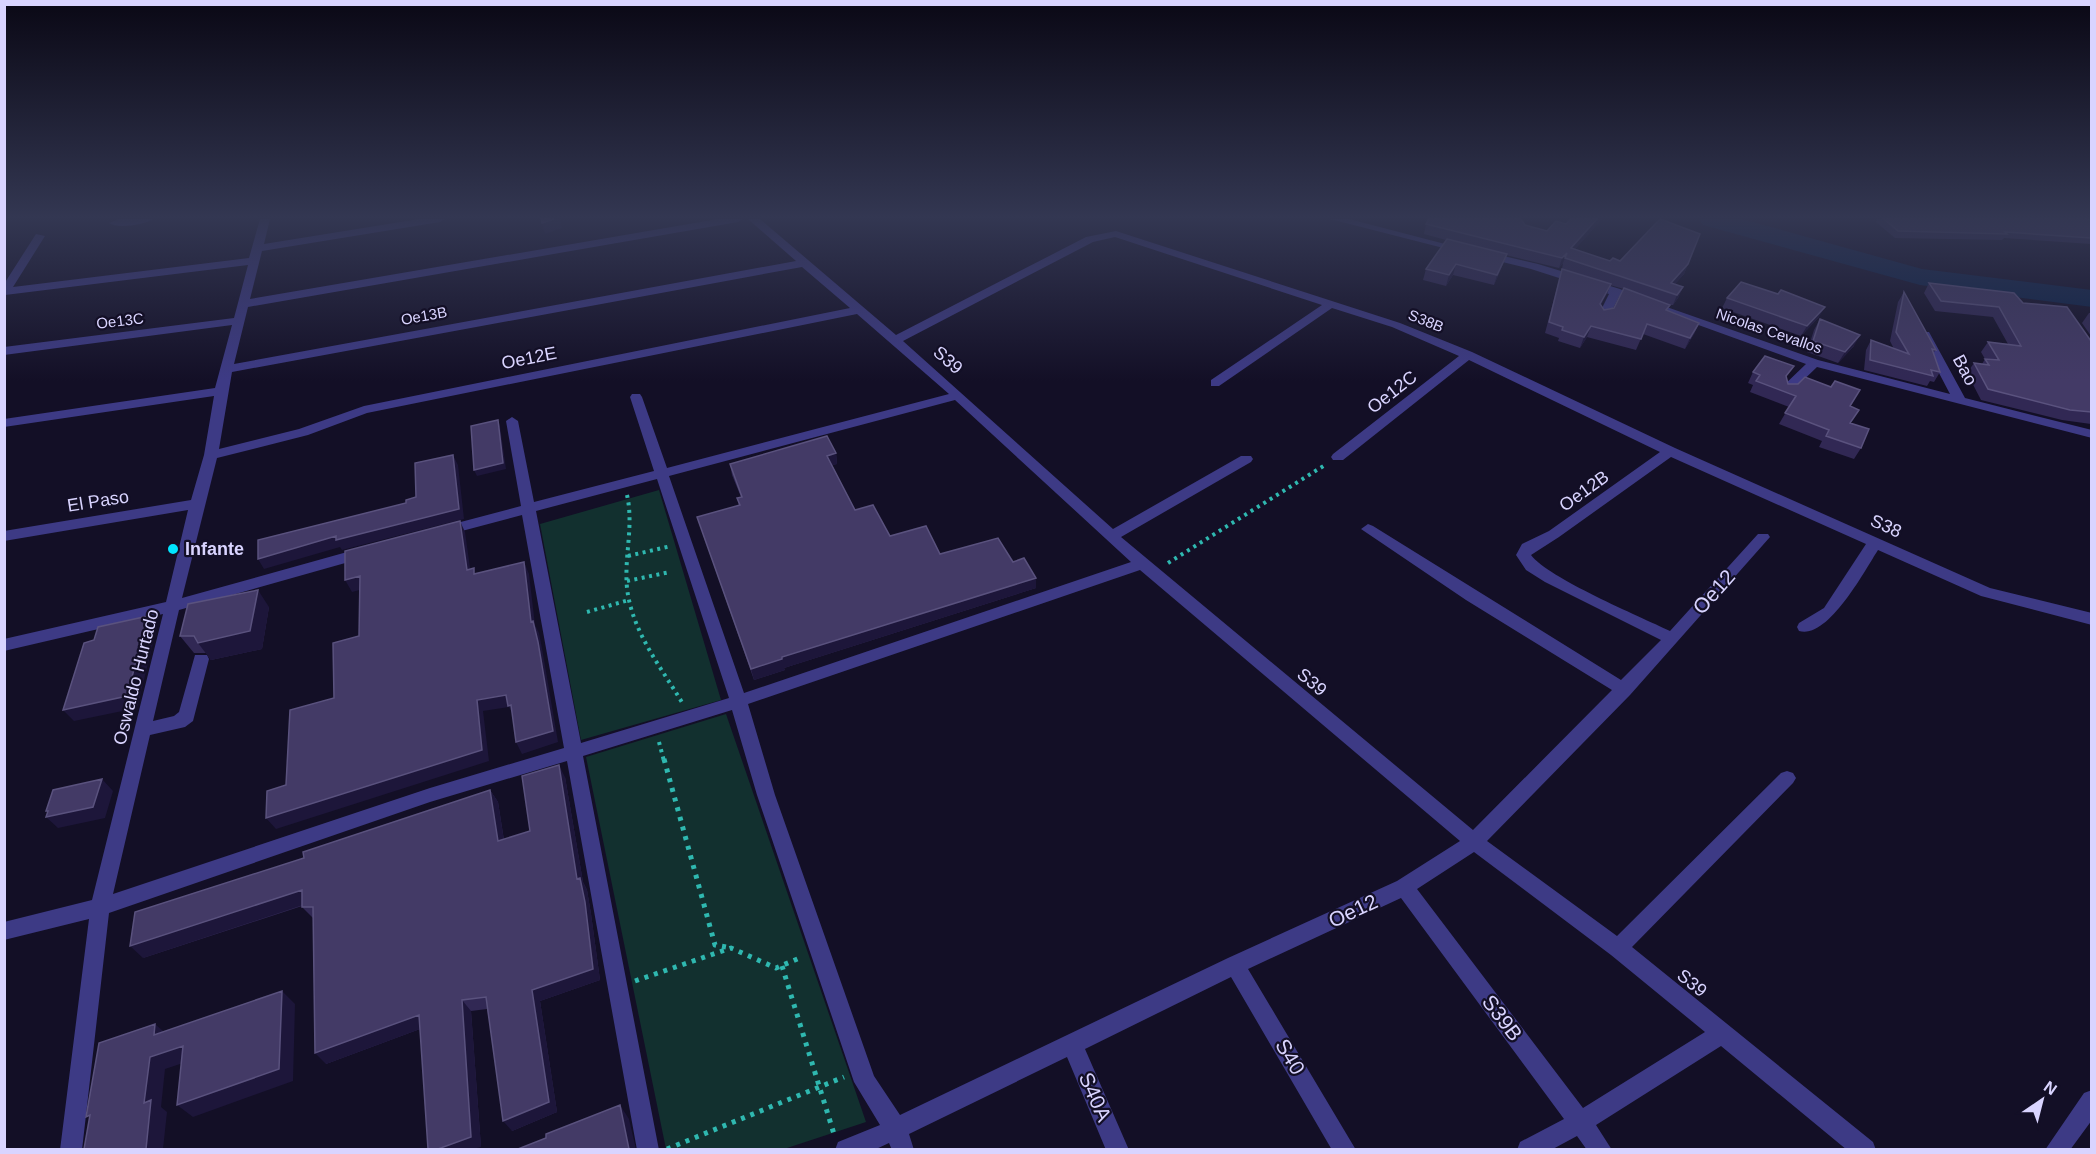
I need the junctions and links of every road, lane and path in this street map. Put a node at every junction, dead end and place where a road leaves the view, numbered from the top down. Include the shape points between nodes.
1 (17, 273) edge
2 (132, 273) edge
3 (252, 273) edge
4 (424, 273) edge
5 (750, 273) edge
6 (815, 273) edge
7 (1025, 273) edge
8 (1235, 273) edge
9 (1556, 273) edge
10 (1616, 291) junction
11 (5, 292) edge
12 (243, 304) junction
13 (1330, 304) junction
14 (858, 310) junction
15 (1604, 316) edge
16 (238, 321) junction
17 (1918, 322) edge
18 (895, 340) junction
19 (4, 351) edge
20 (1468, 355) junction
21 (1814, 363) junction
22 (227, 369) junction
23 (1215, 383) dead end
24 (1786, 390) edge
25 (221, 391) junction
26 (958, 395) junction
27 (636, 397) dead end
28 (1961, 402) junction
29 (512, 421) dead end
30 (4, 423) edge
31 (2091, 434) edge
32 (1670, 451) junction
33 (211, 455) junction
34 (1338, 457) joint
35 (1246, 459) dead end
36 (662, 474) junction
37 (624, 484) junction
38 (197, 504) junction
39 (530, 508) junction
40 (1368, 529) dead end
41 (4, 536) edge
42 (426, 536) edge
43 (1112, 536) junction
44 (1763, 537) dead end
45 (683, 543) junction
46 (1875, 543) junction
47 (379, 548) edge
48 (627, 555) junction
49 (1147, 568) junction
50 (670, 572) dead end
51 (627, 581) junction
52 (629, 600) junction
53 (174, 606) junction
54 (587, 612) dead end
55 (2091, 619) edge
56 (1805, 627) dead end
57 (1672, 639) junction
58 (4, 645) edge
59 (201, 659) edge
60 (1624, 690) junction
61 (738, 700) junction
62 (691, 717) junction
63 (655, 728) junction
64 (144, 730) junction
65 (573, 752) junction
66 (1787, 778) dead end
67 (1474, 842) junction
68 (1404, 887) junction
69 (100, 907) junction
70 (4, 931) edge
71 (731, 948) junction
72 (1618, 948) junction
73 (819, 949) junction
74 (1235, 965) junction
75 (782, 966) junction
76 (618, 987) junction
77 (1722, 1033) junction
78 (1072, 1044) junction
79 (823, 1086) junction
80 (2091, 1101) edge
81 (1580, 1122) junction
82 (899, 1139) edge
83 (841, 1144) edge
84 (71, 1149) edge
85 (648, 1149) edge
86 (667, 1149) edge
87 (1118, 1149) edge
88 (1345, 1149) edge
89 (1528, 1149) edge
90 (1601, 1149) edge
91 (1865, 1149) edge
92 (2056, 1149) edge

1 - 11 street
2 - 11 street
3 - 12 street, Oswaldo Hurtado
4 - 12 street
5 - 22 street, Oe13B
6 - 14 street, S39
7 - 18 street, S38B
8 - 13 street, S38B
9 - 10 street, Nicolas Cevallos
10 - 15 street
10 - 21 street, Nicolas Cevallos
12 - 16 street, Oswaldo Hurtado
13 - 20 street, S38B via 1396,325
13 - 23 street
14 - 18 street, S39
14 - 33 street, Oe12E via 364,410 303,432
16 - 19 street, Oe13C
16 - 22 street, Oswaldo Hurtado
17 - 28 street, Bao
18 - 26 street, S39
20 - 32 street, S38B
20 - 34 street, Oe12C
21 - 24 street
21 - 28 street, Nicolas Cevallos
22 - 25 street, Oswaldo Hurtado
25 - 30 street
25 - 33 street, Oswaldo Hurtado
26 - 36 street
26 - 43 street, S39
27 - 36 street
28 - 31 street, Nicolas Cevallos
29 - 39 street via 522,485
32 - 46 street, S38
32 - 57 street, Oe12B via 1554,534 1527,548 1523,559 1550,578
33 - 38 street, Oswaldo Hurtado
34 - 49 path
35 - 43 street
36 - 37 street
36 - 45 street
37 - 39 street
37 - 48 path via 631,510
38 - 41 street, El Paso
38 - 53 street, Oswaldo Hurtado
39 - 42 street
39 - 65 street
40 - 60 street
43 - 49 street, S39
44 - 57 street, Oe12
45 - 48 path
45 - 61 street
46 - 55 street, S38 via 1986,592
46 - 56 street via 1829,612
47 - 53 street
48 - 51 path
49 - 61 street
49 - 67 street, S39
50 - 51 path
51 - 52 path
52 - 54 path
52 - 62 path via 643,641
53 - 58 street
53 - 64 street, Oswaldo Hurtado
57 - 60 street, Oe12
59 - 64 street via 187,716 179,722
60 - 67 street, Oe12
61 - 62 street
61 - 73 street
62 - 63 street
63 - 65 street
63 - 71 path via 715,945
64 - 69 street, Oswaldo Hurtado
65 - 69 street via 430,795
65 - 76 street
66 - 72 street
67 - 68 street, Oe12
67 - 72 street, S39
68 - 74 street, Oe12
68 - 81 street, S39B
69 - 70 street
69 - 84 street, Oswaldo Hurtado
71 - 75 path via 776,968
71 - 76 path
72 - 77 street, S39
73 - 75 path
73 - 82 street via 865,1082
74 - 78 street, Oe12
74 - 88 street, S40
75 - 79 path
76 - 85 street
77 - 81 street
77 - 91 street, S39
78 - 82 street, Oe12
78 - 87 street, S40A
79 - 83 path
79 - 86 path
80 - 92 street
81 - 89 street
81 - 90 street, S39B
82 - 83 street, Oe12

